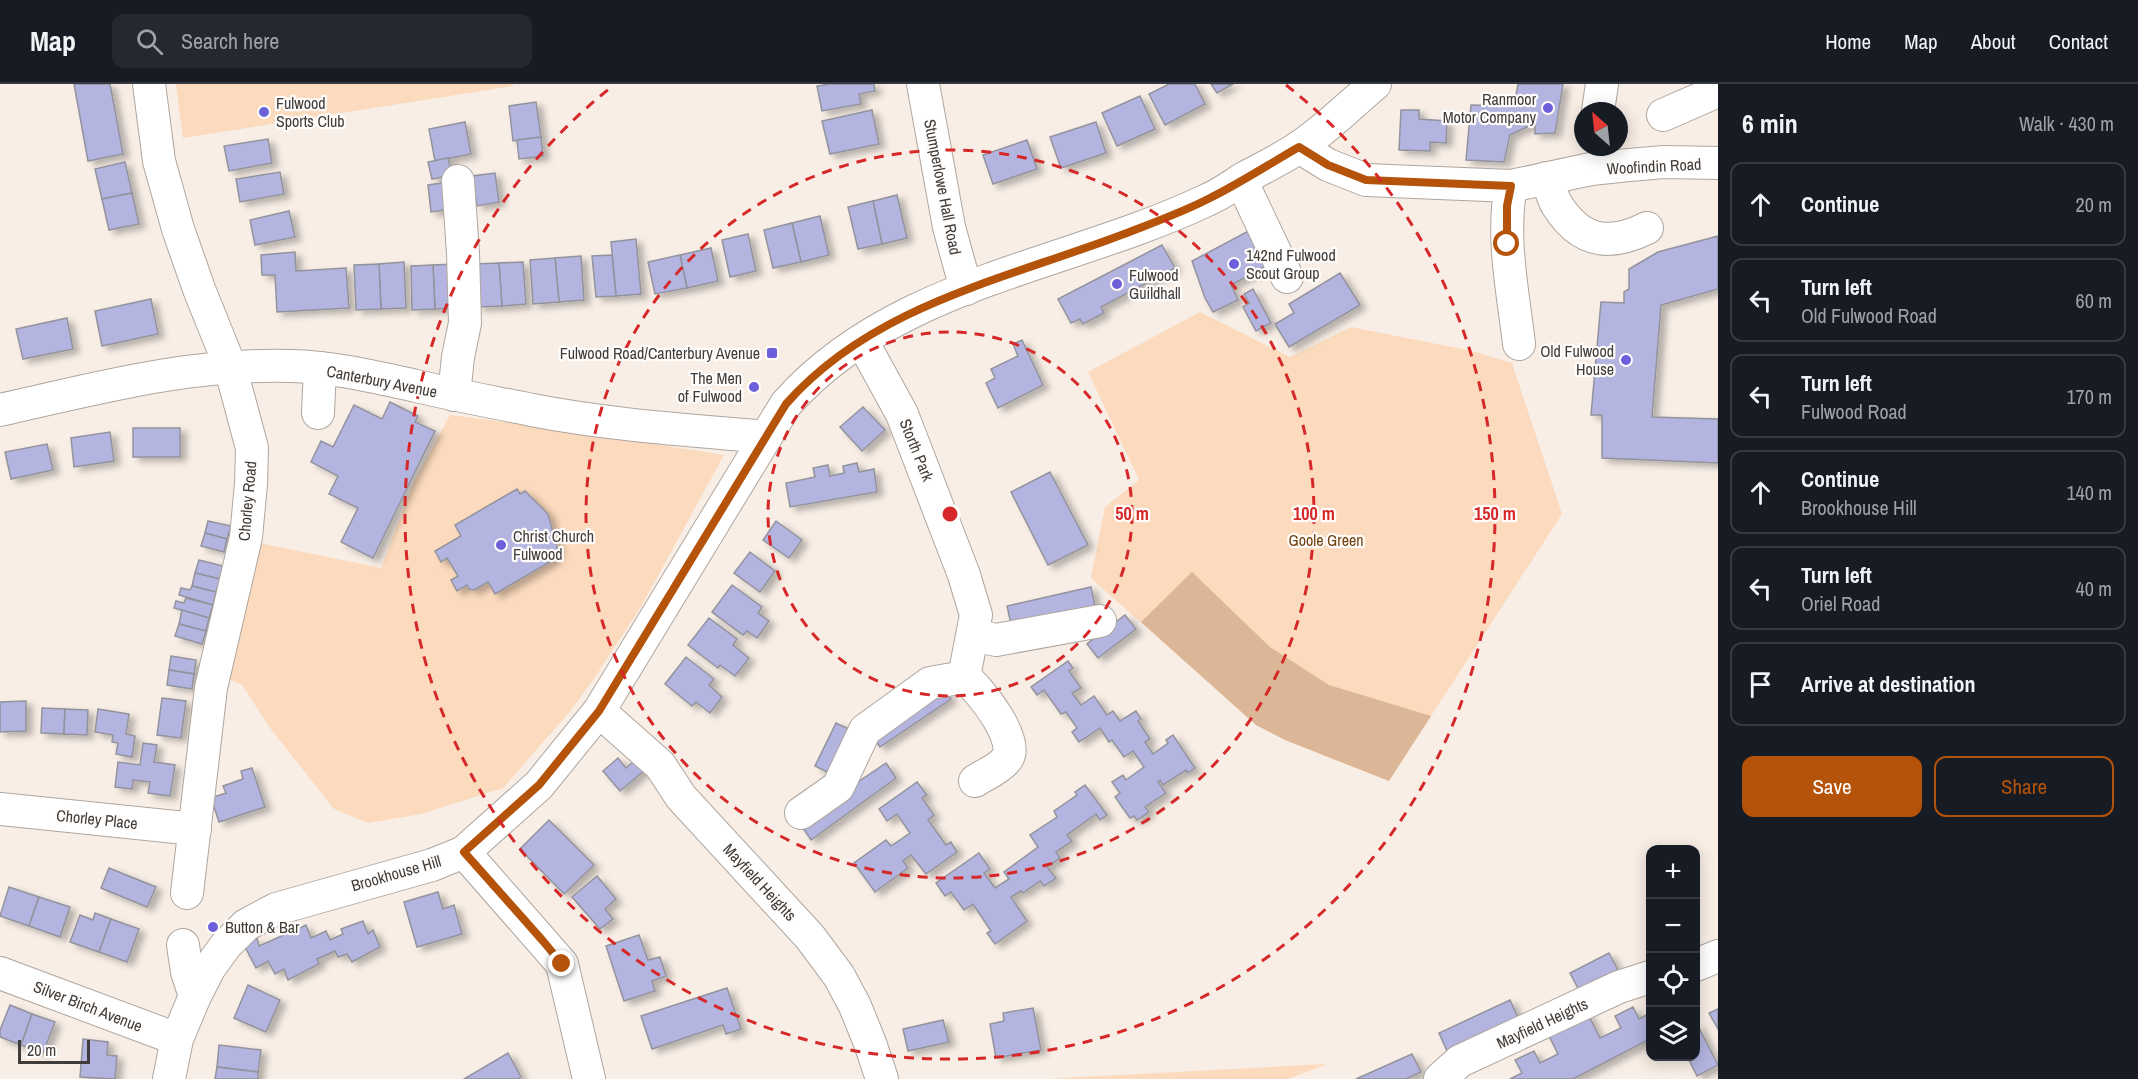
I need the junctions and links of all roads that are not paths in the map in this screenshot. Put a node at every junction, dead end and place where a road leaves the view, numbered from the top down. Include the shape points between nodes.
1 (148, 84) edge
2 (923, 84) edge
3 (1375, 84) edge
4 (1602, 84) edge
5 (1718, 91) edge
6 (1599, 102) edge
7 (1663, 115) dead end
8 (1299, 147) junction
9 (1592, 158) edge
10 (1718, 163) edge
11 (1547, 178) junction
12 (1241, 180) junction
13 (458, 181) dead end
14 (1511, 186) junction
15 (1647, 228) dead end
16 (1287, 277) dead end
17 (966, 289) junction
18 (862, 341) junction
19 (1519, 344) dead end
20 (230, 366) junction
21 (320, 368) junction
22 (454, 395) junction
23 (0, 410) edge
24 (318, 413) dead end
25 (766, 437) junction
26 (1100, 621) dead end
27 (974, 635) junction
28 (964, 677) junction
29 (599, 711) junction
30 (975, 782) dead end
31 (0, 809) edge
32 (801, 813) dead end
33 (195, 829) junction
34 (464, 852) junction
35 (187, 894) dead end
36 (183, 945) dead end
37 (1718, 956) edge
38 (1700, 963) edge
39 (0, 973) edge
40 (1646, 978) edge
41 (195, 996) junction
42 (177, 1039) junction
43 (169, 1079) edge
44 (590, 1079) edge
45 (882, 1079) edge
46 (1440, 1079) edge

1 - 20 street, Chorley Road via 159,161 178,229
2 - 17 street, Stumperlowe Hall Road via 949,227
3 - 8 street, Brookhouse Hill
4 - 6 street
5 - 7 street
8 - 12 street, Brookhouse Hill
8 - 14 street, Woofindin Road via 1328,165 1366,180
9 - 10 street, Woofindin Road
9 - 11 street, Woofindin Road
11 - 14 street, Woofindin Road
11 - 15 street via 1556,204 1575,227 1598,239 1628,238
12 - 16 street
12 - 17 street, Brookhouse Hill via 1207,200 1123,234
13 - 22 street via 465,323
14 - 19 street via 1507,244
17 - 18 street, Brookhouse Hill via 903,316
18 - 25 street, Brookhouse Hill via 806,381
18 - 27 street, Storth Park via 902,414 931,486 976,615
20 - 21 street, Canterbury Avenue
20 - 23 street, Canterbury Avenue via 158,375
20 - 33 street, Chorley Road via 252,448 251,484 246,537 211,688
21 - 22 street, Canterbury Avenue via 348,370
21 - 24 street
22 - 25 street, Canterbury Avenue via 644,426
25 - 29 street, Brookhouse Hill
26 - 27 street via 996,640
27 - 28 street, Storth Park
28 - 30 street via 974,685 1008,736 1011,749 1006,760
28 - 32 street via 930,683 865,730 838,787
29 - 34 street, Brookhouse Hill via 539,785
29 - 45 street, Mayfield Heights via 660,765 681,796 810,937 855,1006
31 - 33 street, Chorley Place
33 - 35 street, Chorley Road
34 - 41 street, Brookhouse Hill via 432,865 276,909 246,925 210,967
34 - 44 street via 562,964
36 - 41 street
37 - 38 street
39 - 42 street, Silver Birch Avenue
40 - 46 street, Mayfield Heights via 1460,1060
41 - 42 street, Brookhouse Hill
42 - 43 street, Brookhouse Hill

